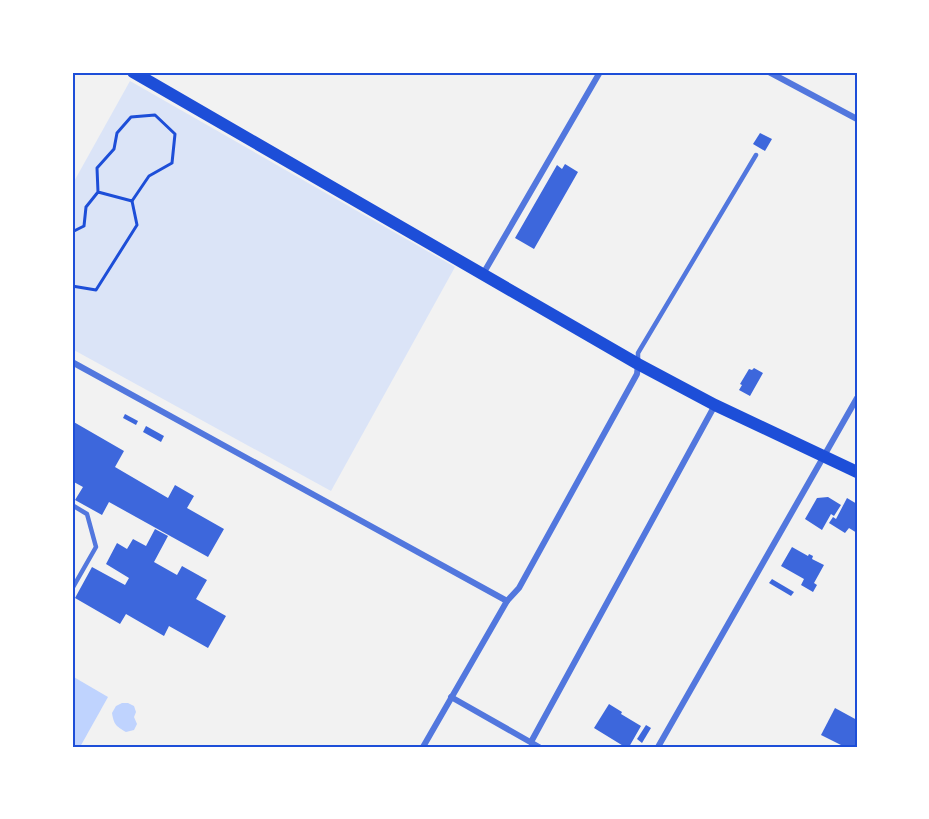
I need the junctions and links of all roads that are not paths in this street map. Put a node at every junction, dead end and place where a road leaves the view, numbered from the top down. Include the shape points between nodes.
1 (134, 72) edge
2 (600, 72) edge
3 (769, 72) edge
4 (857, 119) edge
5 (756, 155) dead end
6 (483, 274) junction
7 (72, 362) edge
8 (638, 364) junction
9 (857, 398) edge
10 (716, 405) junction
11 (824, 456) junction
12 (857, 472) edge
13 (72, 506) edge
14 (72, 589) edge
15 (507, 601) junction
16 (451, 697) junction
17 (531, 742) junction
18 (423, 747) edge
19 (539, 747) edge
20 (658, 747) edge

1 - 6 main road
2 - 6 street
3 - 4 street
5 - 8 lane via 638,352
6 - 8 main road
7 - 15 street
8 - 10 main road
8 - 15 street via 637,374 519,588
9 - 11 street
10 - 11 main road
10 - 17 street
11 - 12 main road
11 - 20 street
13 - 14 lane via 87,514 96,547
15 - 16 street
16 - 17 street
16 - 18 street
17 - 19 street

